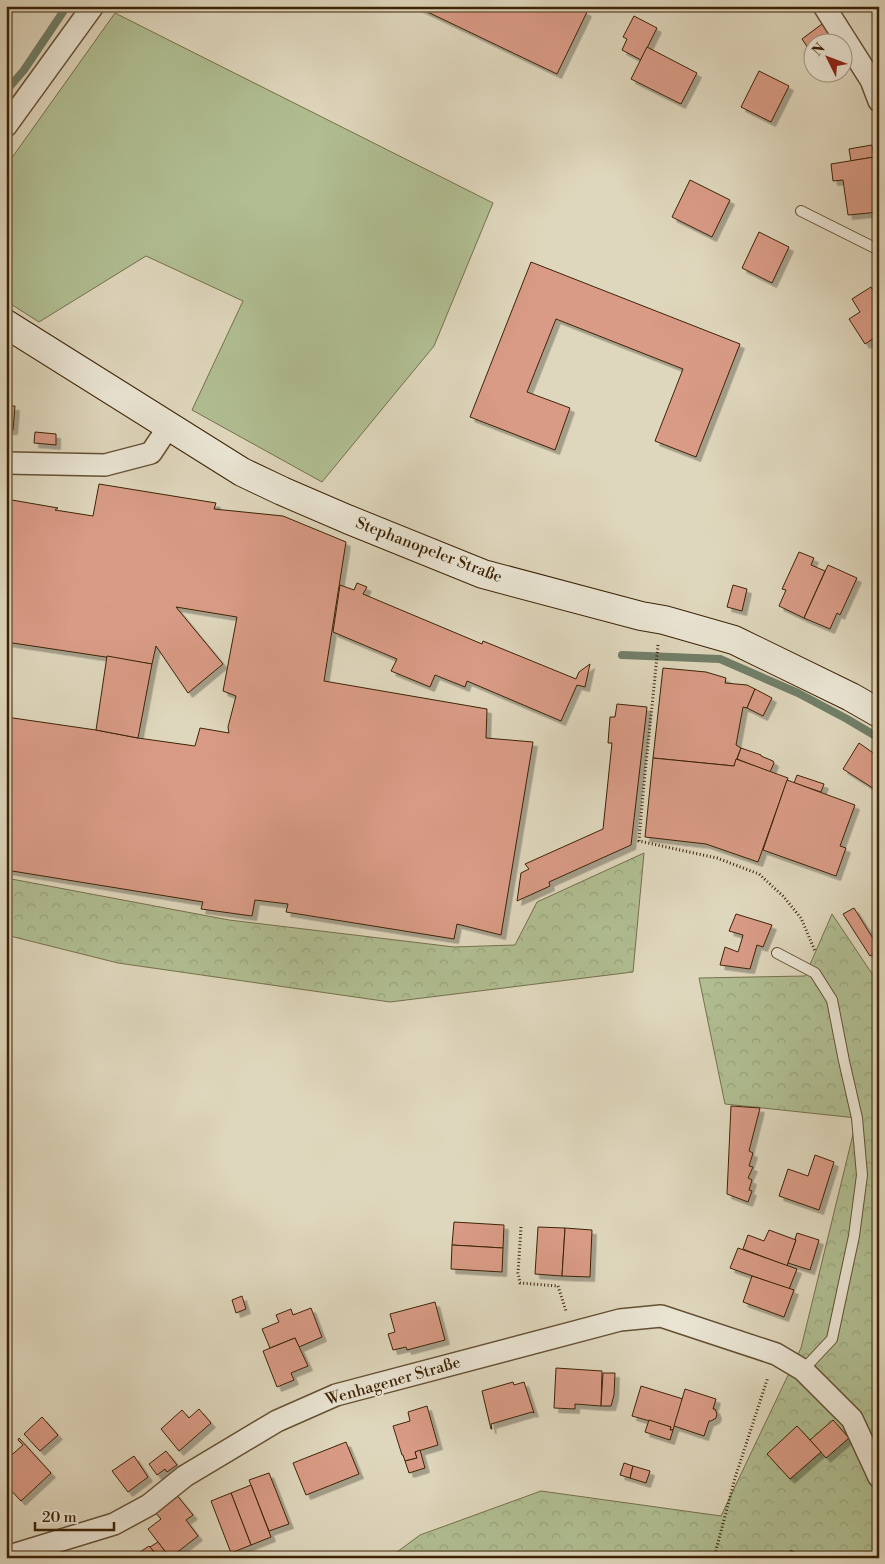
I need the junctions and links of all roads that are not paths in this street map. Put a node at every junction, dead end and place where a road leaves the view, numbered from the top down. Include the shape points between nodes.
1 (93, 6) edge
2 (824, 6) edge
3 (879, 101) edge
4 (6, 126) edge
5 (801, 211) dead end
6 (879, 250) edge
7 (6, 324) edge
8 (169, 426) junction
9 (6, 464) edge
10 (879, 713) edge
11 (777, 953) dead end
12 (803, 1370) junction
13 (879, 1477) edge
14 (6, 1557) edge

1 - 4 street
2 - 3 street via 871,80
5 - 6 lane
7 - 8 street, Stephanopeler Straße
8 - 9 street via 151,452 105,465
8 - 10 street, Stephanopeler Straße via 242,472 282,491 483,574 734,640
11 - 12 lane via 815,973 832,1000 858,1118 862,1175 854,1236 832,1339
12 - 13 street, Wenhagener Straße via 852,1420
12 - 14 street, Wenhagener Straße via 776,1354 661,1316 620,1320 336,1395 277,1421 185,1476 149,1504 114,1524

